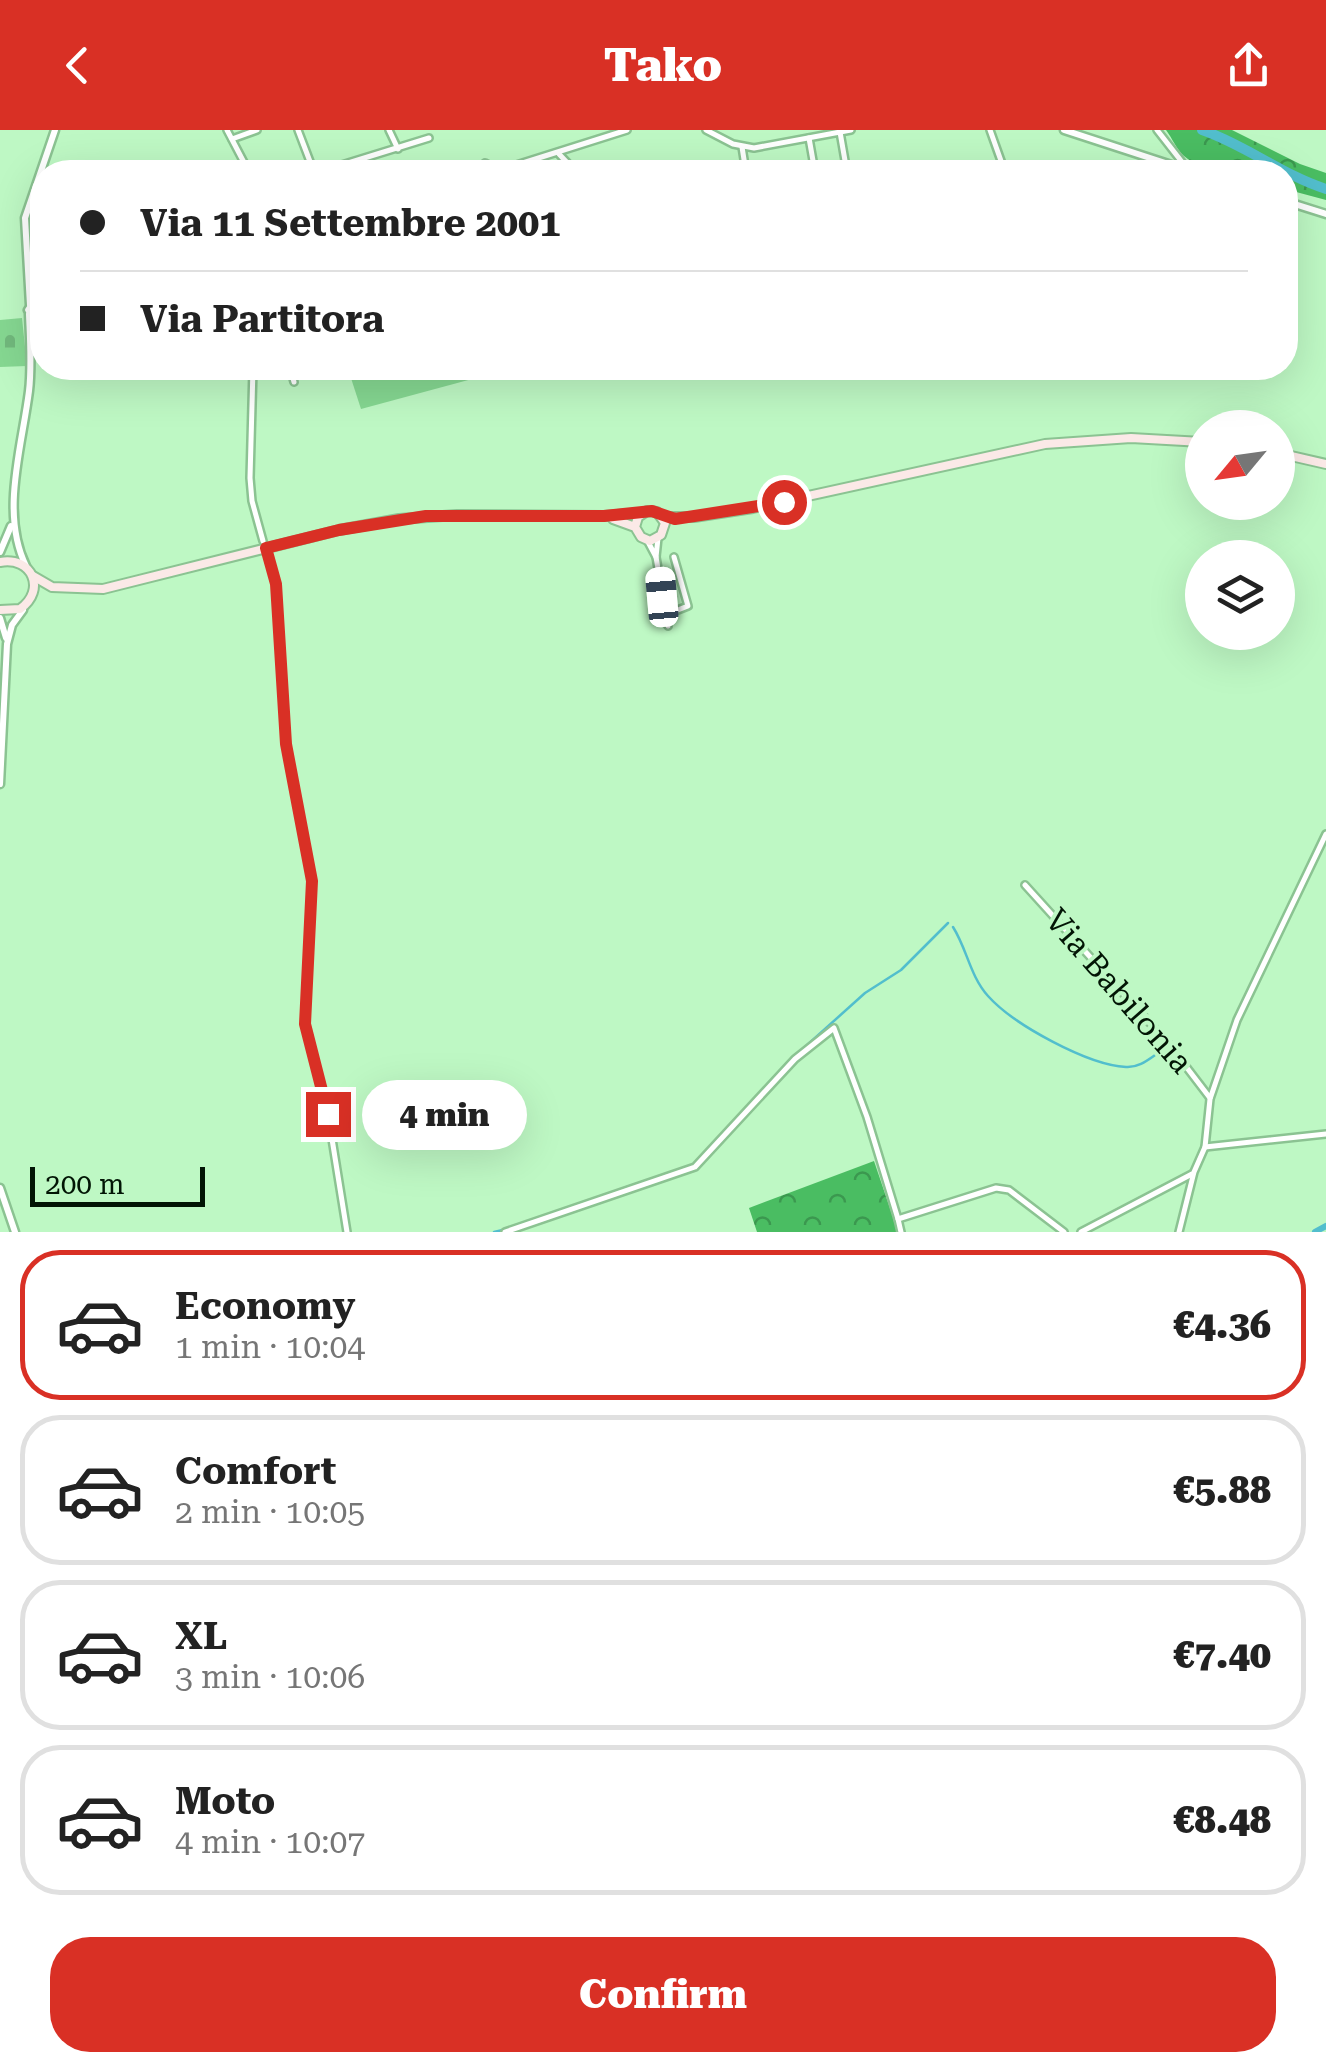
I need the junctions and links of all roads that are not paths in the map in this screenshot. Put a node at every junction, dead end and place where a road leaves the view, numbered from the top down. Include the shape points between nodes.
1 (55, 130) edge
2 (227, 130) edge
3 (257, 130) edge
4 (298, 130) edge
5 (390, 130) edge
6 (627, 130) edge
7 (706, 130) edge
8 (852, 130) edge
9 (990, 130) edge
10 (1064, 130) edge
11 (1157, 130) edge
12 (840, 132) edge
13 (429, 138) dead end
14 (809, 138) junction
15 (232, 139) junction
16 (742, 147) junction
17 (398, 148) junction
18 (559, 154) junction
19 (44, 160) edge
20 (243, 160) edge
21 (311, 160) edge
22 (357, 160) edge
23 (539, 160) edge
24 (565, 160) edge
25 (744, 160) edge
26 (813, 160) edge
27 (844, 160) edge
28 (1001, 160) edge
29 (1155, 160) edge
30 (1181, 160) edge
31 (30, 198) edge
32 (28, 203) joint
33 (1298, 205) edge
34 (1326, 214) edge
35 (30, 294) edge
36 (30, 331) edge
37 (252, 380) edge
38 (1185, 441) edge
39 (1295, 457) edge
40 (1326, 464) edge
41 (642, 513) junction
42 (604, 516) junction
43 (662, 517) junction
44 (694, 518) junction
45 (12, 520) junction
46 (635, 526) junction
47 (664, 528) junction
48 (658, 538) junction
49 (647, 540) junction
50 (265, 544) junction
51 (0, 552) edge
52 (656, 557) junction
53 (674, 557) dead end
54 (0, 562) edge
55 (26, 567) junction
56 (678, 573) junction
57 (660, 574) junction
58 (33, 576) junction
59 (64, 589) junction
60 (27, 604) junction
61 (0, 610) edge
62 (666, 614) junction
63 (0, 618) edge
64 (668, 626) dead end
65 (7, 644) junction
66 (0, 784) edge
67 (1326, 834) edge
68 (1025, 885) dead end
69 (1210, 1099) junction
70 (1326, 1134) edge
71 (1206, 1148) junction
72 (1194, 1172) junction
73 (0, 1188) edge
74 (898, 1219) junction
75 (15, 1232) edge
76 (347, 1232) edge
77 (506, 1232) edge
78 (900, 1232) edge
79 (1064, 1232) edge
80 (1081, 1232) edge
81 (1179, 1232) edge

1 - 19 street
2 - 15 street
3 - 15 street
4 - 21 street
5 - 17 street
6 - 18 street
7 - 16 street
8 - 12 street
9 - 28 street
10 - 29 street
11 - 30 street
12 - 14 street
12 - 27 street
13 - 17 street
14 - 16 street
14 - 26 street
15 - 20 street
16 - 25 street
17 - 22 street
18 - 23 street
18 - 24 street
31 - 32 street
32 - 35 street
33 - 34 street
36 - 45 street
37 - 50 street via 250,478
38 - 44 main road via 1044,444
39 - 40 main road
41 - 42 main road
41 - 43 main road
41 - 46 main road
42 - 46 main road
42 - 50 main road via 399,519
43 - 44 main road
43 - 47 main road
44 - 47 main road
45 - 51 street
45 - 55 street
46 - 49 main road
47 - 48 main road
48 - 49 main road
48 - 52 street
49 - 52 street
50 - 59 main road via 122,586
50 - 76 street via 276,584 286,744 312,881 305,1024
52 - 57 street
53 - 56 street
54 - 55 main road
55 - 58 main road
56 - 57 street
56 - 62 street via 688,606
57 - 62 street
58 - 59 main road
58 - 60 main road
59 - 60 main road
60 - 61 main road
60 - 65 street
62 - 64 street
63 - 65 street
65 - 66 street
67 - 69 street via 1236,1020
68 - 69 street, Via Babilonia
69 - 71 street
70 - 71 street
71 - 72 street
72 - 80 street
72 - 81 street
73 - 75 street
74 - 77 street via 834,1028 795,1059 695,1167
74 - 78 street
74 - 79 street via 996,1188 1009,1190

